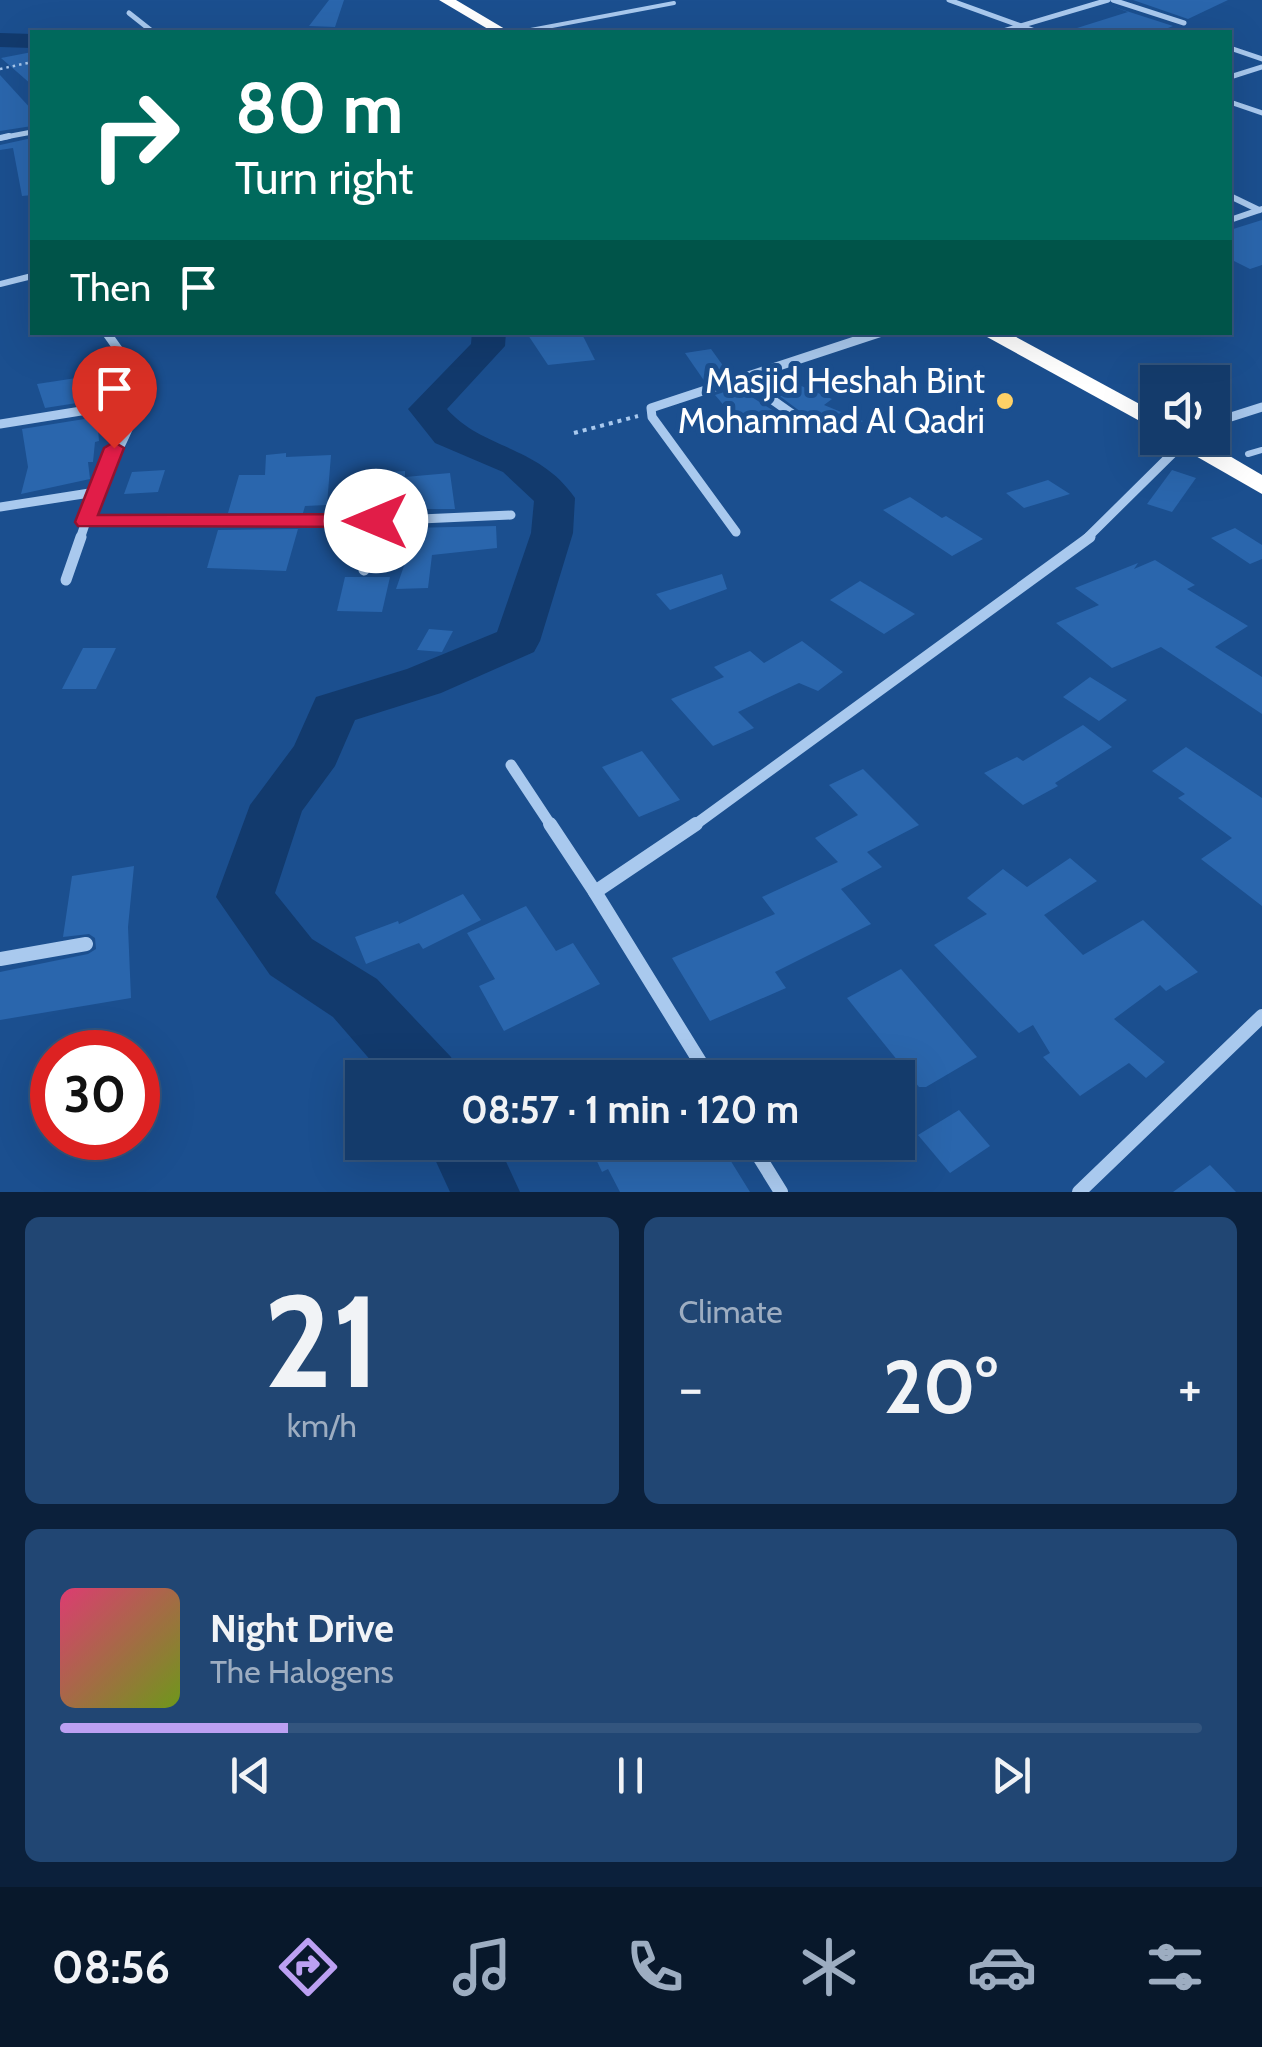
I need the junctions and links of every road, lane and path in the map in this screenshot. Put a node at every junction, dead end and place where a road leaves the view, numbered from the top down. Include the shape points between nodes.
1 (949, 0) edge
2 (1111, 0) edge
3 (674, 3) dead end
4 (440, 4) edge
5 (130, 13) dead end
6 (1184, 23) dead end
7 (1022, 26) junction
8 (151, 30) edge
9 (474, 30) edge
10 (498, 30) edge
11 (531, 30) edge
12 (1007, 30) edge
13 (1033, 30) edge
14 (1232, 49) edge
15 (1262, 58) edge
16 (30, 62) edge
17 (0, 68) edge
18 (1262, 68) edge
19 (1232, 76) edge
20 (1232, 103) edge
21 (1262, 114) edge
22 (30, 132) edge
23 (0, 138) edge
24 (1232, 197) edge
25 (1261, 209) edge
26 (1232, 219) edge
27 (30, 276) edge
28 (0, 284) edge
29 (108, 335) edge
30 (873, 335) edge
31 (994, 335) edge
32 (1028, 335) edge
33 (740, 377) junction
34 (1140, 394) edge
35 (136, 402) junction
36 (1262, 407) edge
37 (650, 412) junction
38 (1140, 414) edge
39 (1230, 417) edge
40 (805, 423) dead end
41 (0, 424) edge
42 (574, 434) dead end
43 (1230, 448) edge
44 (1171, 455) edge
45 (1219, 455) edge
46 (1257, 455) edge
47 (1262, 486) edge
48 (96, 492) junction
49 (0, 508) edge
50 (511, 515) dead end
51 (376, 521) junction
52 (86, 522) junction
53 (736, 532) dead end
54 (364, 570) dead end
55 (66, 580) dead end
56 (511, 765) dead end
57 (594, 892) junction
58 (86, 944) dead end
59 (0, 959) edge
60 (1262, 1016) edge
61 (699, 1060) edge
62 (761, 1160) edge
63 (780, 1192) edge
64 (1079, 1192) edge

1 - 7 street
2 - 6 street
2 - 7 street
3 - 11 lane
4 - 9 highway
4 - 10 highway
5 - 8 street
7 - 12 street
7 - 13 street
14 - 15 street
16 - 17 path
18 - 19 street
20 - 21 street
22 - 23 street
24 - 25 street
25 - 26 street
27 - 28 street
29 - 35 street via 136,384
30 - 33 street
31 - 38 highway
32 - 34 highway
33 - 37 street via 656,404
33 - 40 street
35 - 41 street
35 - 48 street
36 - 39 street
37 - 42 path
37 - 53 street
43 - 46 highway
44 - 57 street via 1094,535 765,777
45 - 47 highway
48 - 49 street
48 - 52 street
50 - 51 street
51 - 52 street
51 - 54 street
52 - 55 street
56 - 57 street
57 - 61 street
58 - 59 street
60 - 64 street
62 - 63 street

